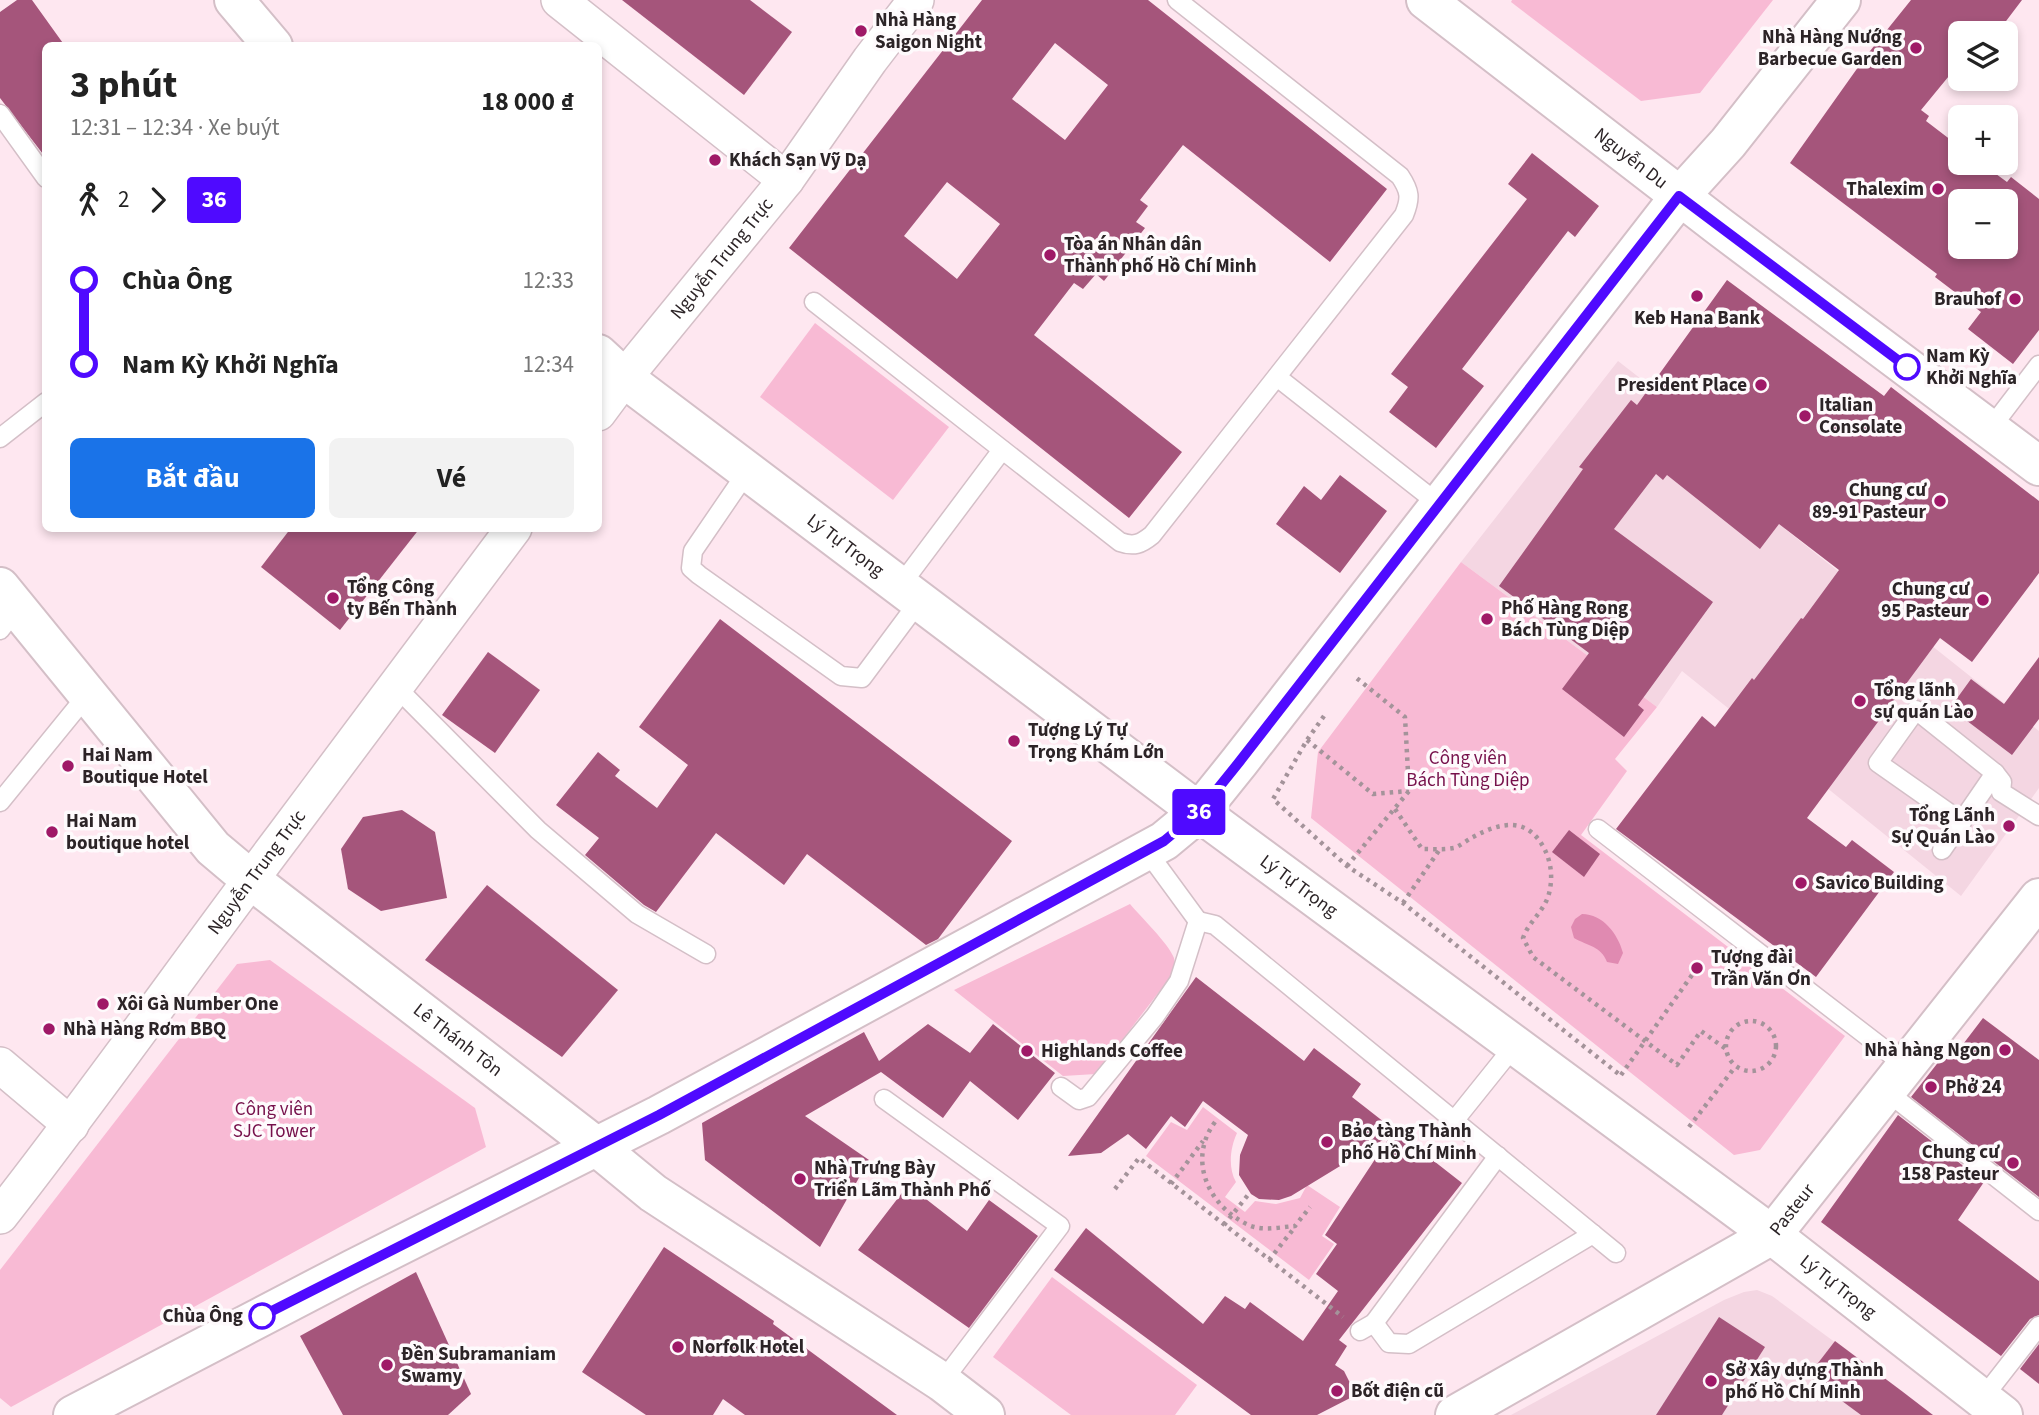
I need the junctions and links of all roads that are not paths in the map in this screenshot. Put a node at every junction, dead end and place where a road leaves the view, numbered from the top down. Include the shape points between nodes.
1 (234, 0) edge
2 (559, 0) edge
3 (916, 0) edge
4 (1177, 0) edge
5 (1426, 0) edge
6 (1841, 0) edge
7 (270, 42) edge
8 (0, 114) edge
9 (42, 172) edge
10 (786, 180) junction
11 (1679, 196) junction
12 (814, 302) dead end
13 (2039, 365) edge
14 (611, 366) edge
15 (1277, 377) junction
16 (602, 399) edge
17 (42, 405) edge
18 (1990, 429) junction
19 (0, 438) edge
20 (1002, 450) junction
21 (2039, 466) edge
22 (747, 472) junction
23 (1440, 505) junction
24 (511, 532) edge
25 (910, 593) junction
26 (6, 609) edge
27 (397, 688) junction
28 (88, 694) junction
29 (1995, 773) junction
30 (0, 802) edge
31 (1199, 812) junction
32 (2039, 816) edge
33 (1962, 822) junction
34 (1598, 829) dead end
35 (1146, 850) junction
36 (1942, 850) dead end
37 (251, 880) junction
38 (2039, 898) edge
39 (1198, 921) junction
40 (706, 954) dead end
41 (1515, 1045) junction
42 (0, 1065) edge
43 (1896, 1078) junction
44 (1061, 1087) dead end
45 (884, 1099) dead end
46 (1454, 1121) junction
47 (71, 1125) junction
48 (597, 1147) junction
49 (1498, 1156) junction
50 (2039, 1211) edge
51 (0, 1216) edge
52 (1593, 1234) junction
53 (1772, 1235) junction
54 (1616, 1253) dead end
55 (2039, 1326) edge
56 (942, 1382) junction
57 (1992, 1407) edge
58 (72, 1415) edge
59 (985, 1415) edge
60 (1455, 1415) edge

1 - 7 street
2 - 10 street
3 - 10 street, Nguyễn Trung Trực
4 - 15 lane via 1401,176 1409,189 1404,215
5 - 11 street, Nguyễn Du
6 - 11 street via 1728,143
8 - 9 lane
10 - 14 street, Nguyễn Trung Trực
11 - 18 street, Nguyễn Du
11 - 23 street
12 - 20 lane
13 - 18 lane
14 - 16 street, Nguyễn Trung Trực
14 - 22 street, Lý Tự Trọng
15 - 20 lane via 1143,543 1120,542
15 - 23 lane
17 - 19 lane
18 - 21 street, Nguyễn Du
20 - 25 lane
22 - 25 street, Lý Tự Trọng
22 - 25 lane via 693,551 691,568 699,575 841,676 862,678
23 - 31 street
24 - 27 street, Nguyễn Trung Trực
25 - 31 street, Lý Tự Trọng
26 - 28 street, Lê Thánh Tôn
27 - 37 street, Nguyễn Trung Trực
27 - 40 lane via 538,830 637,914
28 - 30 lane
28 - 37 street, Lê Thánh Tôn via 213,848
29 - 32 lane via 2002,782 2001,792
29 - 33 lane
29 - 33 lane via 1916,710 1878,763
31 - 35 street
31 - 41 street, Lý Tự Trọng
33 - 36 lane
34 - 43 lane
35 - 39 lane
35 - 48 street
37 - 47 street, Nguyễn Trung Trực
37 - 48 street, Lê Thánh Tôn
38 - 43 street, Pasteur
39 - 44 lane via 1179,981 1155,1016 1088,1097 1079,1100
39 - 46 lane via 1215,925
41 - 46 lane
41 - 53 street, Lý Tự Trọng
42 - 47 street
43 - 50 lane
43 - 53 street, Pasteur
45 - 56 lane via 1060,1226
46 - 49 lane
47 - 51 street, Nguyễn Trung Trực
48 - 56 street, Lê Thánh Tôn via 653,1193
48 - 58 street
49 - 52 lane
49 - 52 lane via 1367,1327 1390,1343 1409,1343
52 - 54 lane
53 - 57 street, Lý Tự Trọng
53 - 60 street, Pasteur
55 - 57 lane
56 - 59 street, Lê Thánh Tôn

